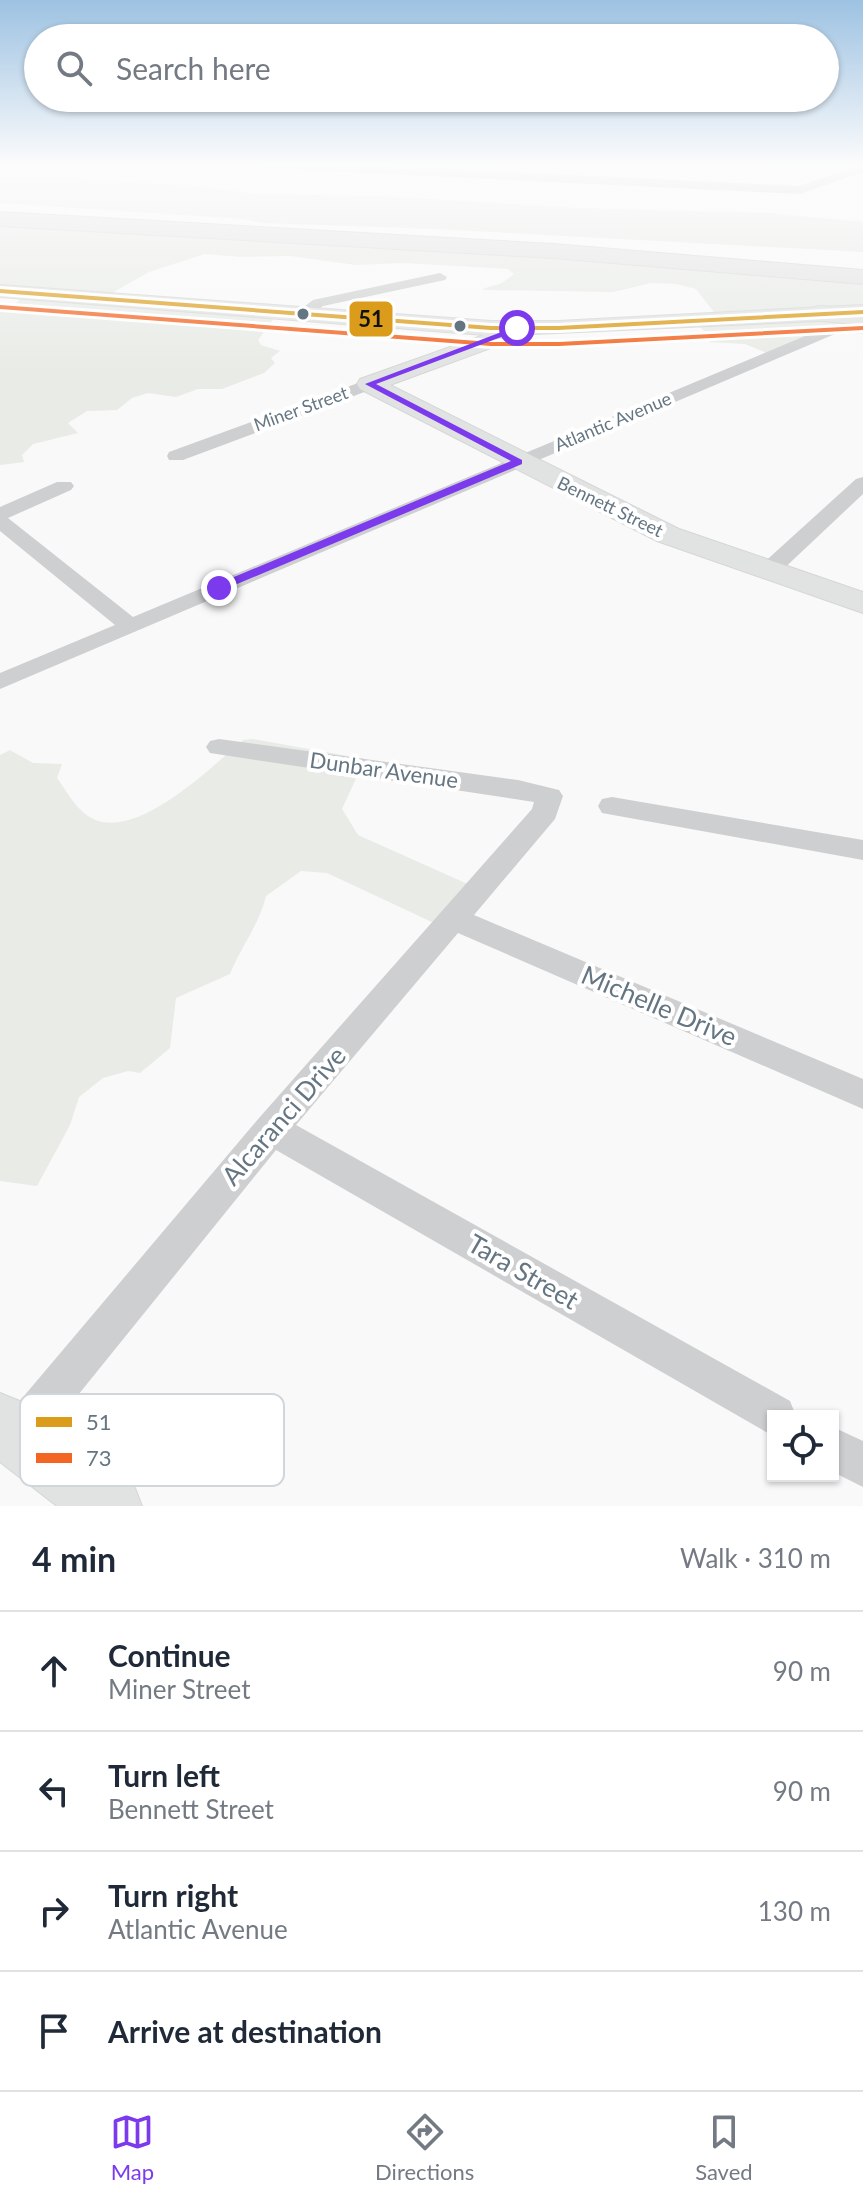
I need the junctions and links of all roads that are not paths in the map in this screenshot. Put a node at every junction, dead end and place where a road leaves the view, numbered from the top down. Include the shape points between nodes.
1 (259, 234) edge
2 (386, 234) edge
3 (540, 234) edge
4 (774, 247) dead end
5 (863, 269) edge
6 (440, 277) dead end
7 (863, 277) edge
8 (0, 291) edge
9 (863, 314) edge
10 (300, 316) junction
11 (825, 323) junction
12 (517, 328) junction
13 (369, 384) junction
14 (176, 456) dead end
15 (518, 462) junction
16 (863, 483) edge
17 (64, 486) dead end
18 (0, 514) edge
19 (0, 521) edge
20 (768, 571) junction
21 (863, 603) edge
22 (130, 626) junction
23 (0, 682) edge
24 (219, 747) dead end
25 (549, 796) joint
26 (612, 806) dead end
27 (863, 850) edge
28 (455, 919) junction
29 (863, 1094) edge
30 (271, 1129) junction
31 (40, 1394) edge
32 (767, 1411) edge
33 (839, 1451) edge
34 (863, 1465) edge
35 (83, 1486) edge
36 (110, 1506) edge

1 - 7 highway via 610,255
2 - 5 highway
3 - 4 highway
6 - 10 street via 318,303
8 - 10 main road
9 - 11 highway
10 - 12 main road
11 - 12 main road
11 - 15 street, Atlantic Avenue
12 - 13 main road, Miner Street
13 - 14 street, Miner Street
13 - 15 main road, Bennett Street
15 - 20 main road, Bennett Street via 668,535
15 - 22 street, Atlantic Avenue
16 - 20 street
17 - 18 street
19 - 22 street
20 - 21 main road, Bennett Street
22 - 23 street, Atlantic Avenue
24 - 25 street, Dunbar Avenue
25 - 28 street, Alcaranci Drive via 545,812
26 - 27 street
28 - 29 street, Michelle Drive
28 - 30 street, Alcaranci Drive
30 - 31 street, Alcaranci Drive
30 - 32 street, Tara Street
33 - 34 street
35 - 36 main road

